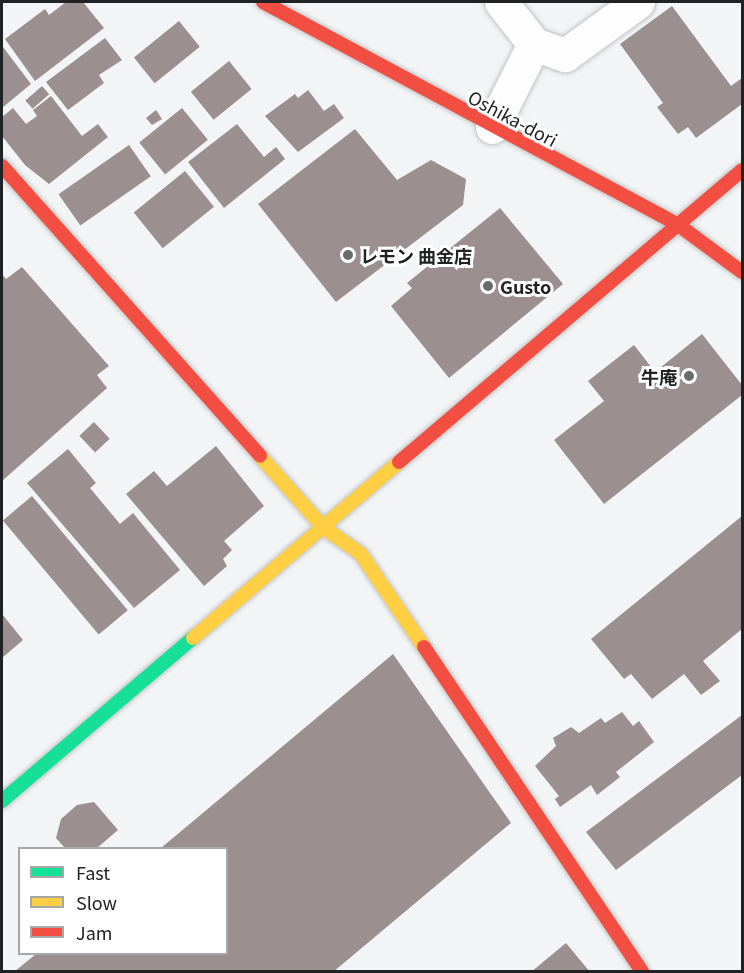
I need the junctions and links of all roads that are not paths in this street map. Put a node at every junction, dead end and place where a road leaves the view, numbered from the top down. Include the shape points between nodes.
1 (263, 2) edge
2 (501, 2) edge
3 (638, 2) edge
4 (534, 44) junction
5 (492, 128) junction
6 (2, 166) edge
7 (742, 170) edge
8 (677, 224) junction
9 (742, 272) edge
10 (324, 528) junction
11 (2, 801) edge
12 (642, 972) edge

1 - 5 street, Oshika-dori
2 - 4 street
3 - 4 street via 565,55
4 - 5 street
5 - 8 street, Oshika-dori
6 - 10 street
7 - 8 street
8 - 9 street, Oshika-dori
8 - 10 street
10 - 11 street
10 - 12 street via 361,554

